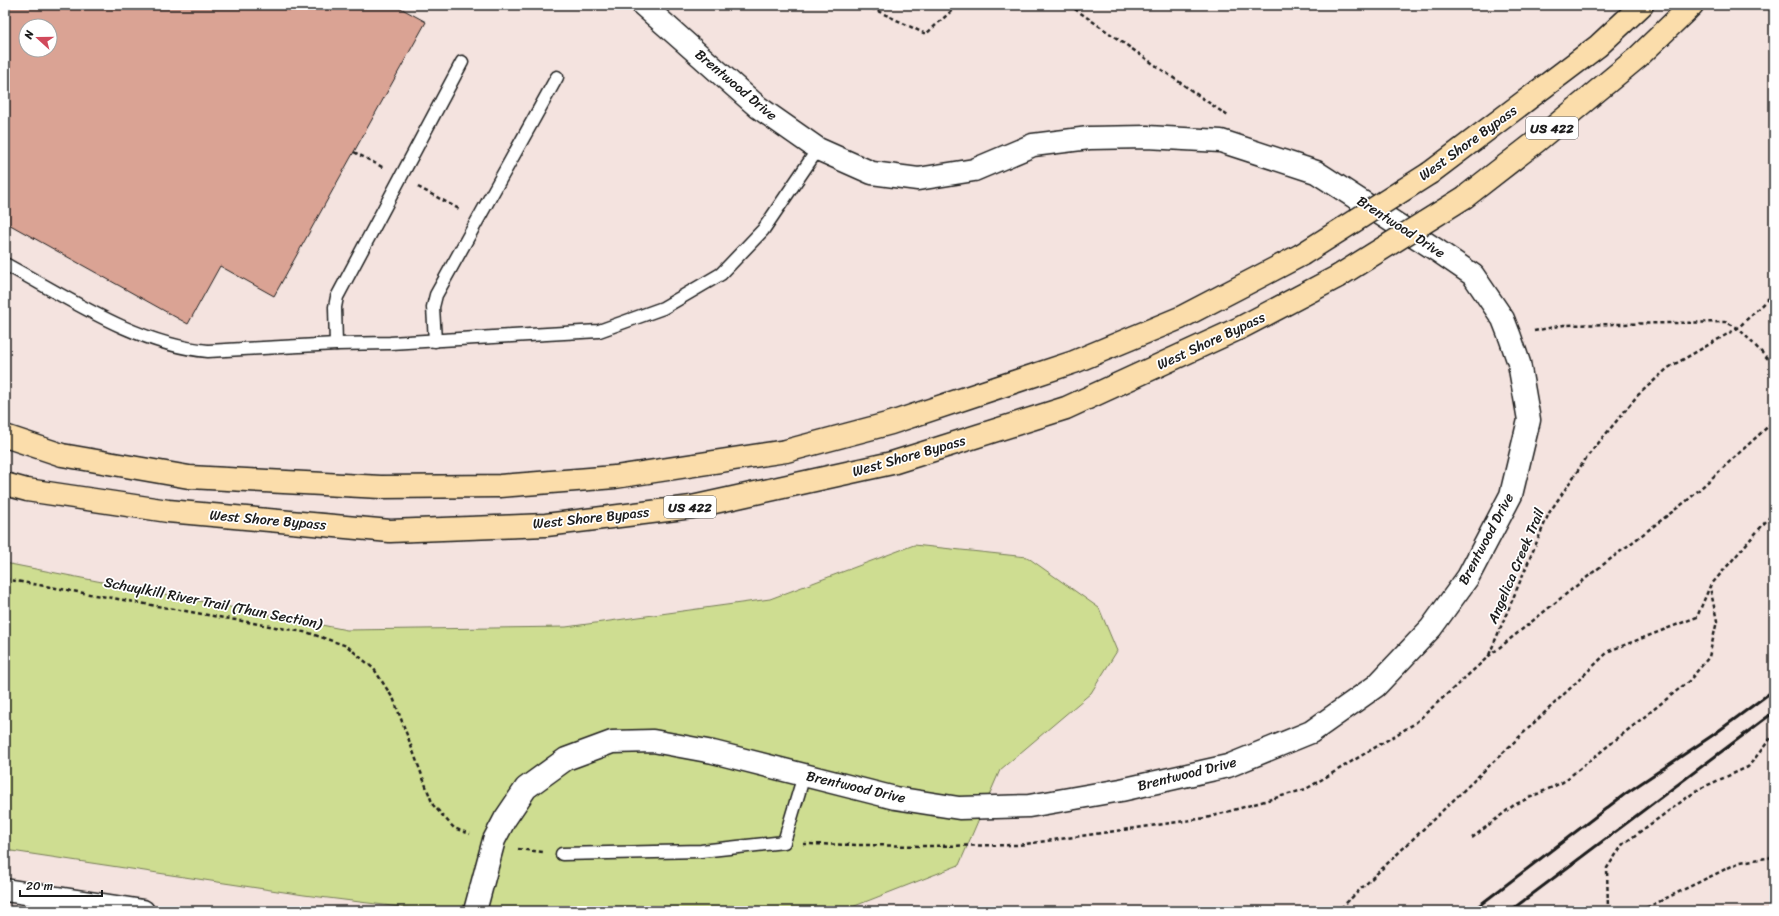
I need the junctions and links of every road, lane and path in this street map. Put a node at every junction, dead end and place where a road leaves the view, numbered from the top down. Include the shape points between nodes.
1 (644, 5) edge
2 (865, 5) edge
3 (958, 5) edge
4 (1070, 5) edge
5 (1642, 5) edge
6 (1692, 5) edge
7 (1768, 5) edge
8 (1774, 11) edge
9 (462, 62) dead end
10 (557, 77) dead end
11 (1232, 145) junction
12 (818, 148) junction
13 (5, 264) edge
14 (1774, 293) edge
15 (1738, 328) junction
16 (1510, 337) junction
17 (435, 341) junction
18 (336, 344) junction
19 (1774, 365) edge
20 (1774, 421) edge
21 (5, 436) edge
22 (5, 484) edge
23 (1689, 499) dead end
24 (1774, 512) edge
25 (5, 579) edge
26 (1710, 586) junction
27 (1489, 656) dead end
28 (1774, 734) edge
29 (804, 776) junction
30 (1472, 838) dead end
31 (493, 844) junction
32 (562, 854) joint
33 (1774, 857) edge
34 (5, 890) edge
35 (143, 911) edge
36 (475, 911) edge
37 (1327, 911) edge
38 (1616, 911) edge
39 (1640, 911) edge

1 - 12 street, Brentwood Drive via 758,107
2 - 3 path via 926,34
4 - 11 path via 1236,121
5 - 21 highway, West Shore Bypass / US 422, bridge via 1598,46 1430,173 1301,255 1180,318 1074,362 899,420 786,451 615,477 500,486 381,487 189,477 62,455
6 - 22 highway, West Shore Bypass / US 422, bridge via 1638,57 1465,197 1337,277 1240,328 1066,408 892,463 692,507 546,525 390,531 168,511 27,490
7 - 8 path
9 - 18 lane via 337,297
10 - 17 lane via 436,295 433,308
11 - 12 street, Brentwood Drive via 1221,141 1147,137 1089,138 1033,145 974,170 918,179 872,172
11 - 16 street, Brentwood Drive via 1316,172 1473,275 1503,319
12 - 17 lane via 763,230 726,268 662,308 599,332
13 - 18 lane via 131,330 176,346 208,351
14 - 15 path, Angelica Creek Trail
15 - 16 path via 1726,322 1564,325
15 - 19 path
15 - 27 path, Angelica Creek Trail via 1668,368 1637,396 1587,457 1549,513
16 - 29 street, Brentwood Drive via 1520,363 1528,420 1511,495 1468,577 1431,628 1376,686 1311,732 1228,766 1120,790 1029,806 959,808 895,798
17 - 18 lane
20 - 23 path
24 - 26 path
25 - 31 path, Schuylkill River Trail (Thun Section) via 309,633 347,646 374,669 394,700 433,805 454,828
26 - 30 path via 1717,621 1709,657 1689,681 1563,782 1514,805
26 - 37 path via 1697,616 1609,651 1342,907
28 - 38 path via 1748,767 1699,789 1623,844 1607,868 1608,910
29 - 31 street, Brentwood Drive via 714,752 653,741 612,742 566,759 526,788 505,819
29 - 32 lane via 784,842 701,851
31 - 32 path, Schuylkill River Trail (Thun Section) via 526,851
31 - 36 street, Brentwood Drive
33 - 39 path via 1740,862
34 - 35 street

